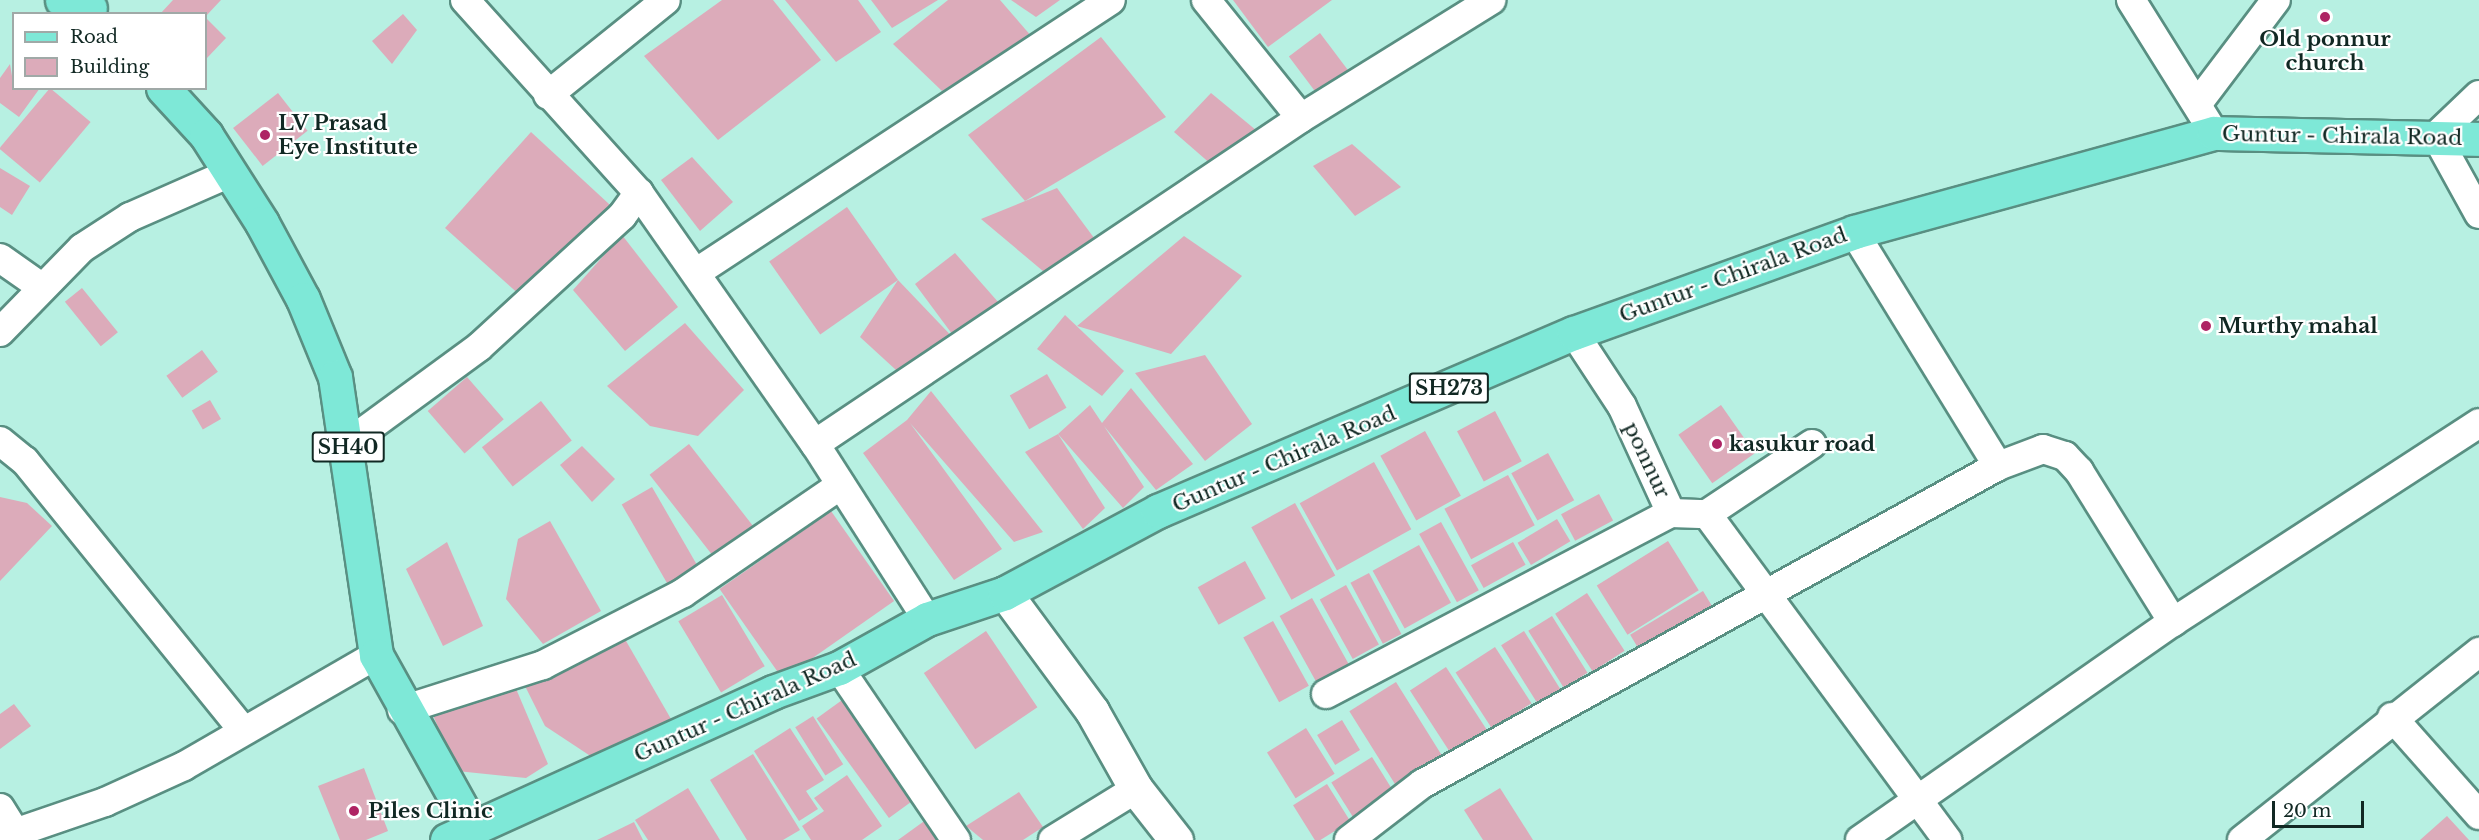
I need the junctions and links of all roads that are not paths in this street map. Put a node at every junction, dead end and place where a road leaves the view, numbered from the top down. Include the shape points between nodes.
1 (465, 0) edge
2 (666, 0) edge
3 (1111, 0) edge
4 (1206, 0) edge
5 (1491, 0) edge
6 (2131, 0) edge
7 (2276, 0) edge
8 (166, 90) edge
9 (548, 95) junction
10 (2479, 95) edge
11 (2198, 103) junction
12 (1301, 118) junction
13 (2214, 133) junction
14 (2436, 136) junction
15 (2479, 139) edge
16 (230, 173) junction
17 (639, 193) junction
18 (2479, 214) edge
19 (1854, 232) junction
20 (0, 258) edge
21 (697, 272) junction
22 (40, 286) junction
23 (0, 332) edge
24 (1574, 333) junction
25 (2479, 423) edge
26 (0, 441) edge
27 (348, 443) junction
28 (815, 444) junction
29 (1812, 444) dead end
30 (1998, 466) junction
31 (841, 485) junction
32 (1671, 513) junction
33 (1707, 514) junction
34 (1764, 592) junction
35 (1005, 593) junction
36 (927, 618) junction
37 (2173, 622) junction
38 (2479, 652) edge
39 (376, 655) junction
40 (839, 668) junction
41 (1326, 694) dead end
42 (402, 710) junction
43 (2392, 717) junction
44 (242, 729) junction
45 (1136, 789) junction
46 (1918, 801) junction
47 (2479, 815) edge
48 (5, 826) edge
49 (466, 836) edge
50 (956, 840) edge
51 (1053, 840) edge
52 (1176, 840) edge
53 (1349, 840) edge
54 (1860, 840) edge
55 (1947, 840) edge
56 (2242, 840) edge

1 - 9 street
2 - 9 street
3 - 21 street
4 - 12 street
5 - 12 street
6 - 11 street
7 - 11 street
8 - 16 main road, Guntur - Chirala Road / SH40 via 206,135
9 - 17 street
10 - 14 street
11 - 13 street
12 - 28 street
13 - 14 main road, Guntur - Chirala Road / SH273
13 - 19 main road, Guntur - Chirala Road / SH273
14 - 15 main road, Guntur - Chirala Road / SH273
14 - 18 street
16 - 22 street via 130,217 82,248
16 - 27 main road, Guntur - Chirala Road / SH40 via 303,299 335,377
17 - 21 street
17 - 27 street via 584,252 479,347
19 - 24 main road, Guntur - Chirala Road / SH273
19 - 30 street
20 - 22 street
21 - 28 street
22 - 23 street
24 - 32 street, ponnur via 1622,406
24 - 35 main road, Guntur - Chirala Road / SH273 via 1158,511
25 - 37 street
26 - 44 street via 25,461
27 - 39 main road, Guntur - Chirala Road / SH40 via 350,501
28 - 31 street
29 - 33 street
30 - 34 street
30 - 37 street via 2043,449 2065,456
31 - 36 street
31 - 42 street via 683,593 543,665
32 - 33 street, ponnur
32 - 41 street
33 - 34 street
34 - 46 street
34 - 53 street via 1422,784
35 - 36 main road, Guntur - Chirala Road / SH273
35 - 45 street via 1092,711
36 - 40 main road, Guntur - Chirala Road / SH273
37 - 46 street
38 - 43 street
39 - 42 main road, Guntur - Chirala Road / SH40
39 - 44 street
40 - 49 main road, Guntur - Chirala Road / SH273 via 773,692
40 - 50 street
42 - 49 main road, Guntur - Chirala Road / SH40
43 - 47 street
43 - 56 street
44 - 48 street via 184,766 115,797
45 - 51 street
45 - 52 street
46 - 54 street
46 - 55 street

